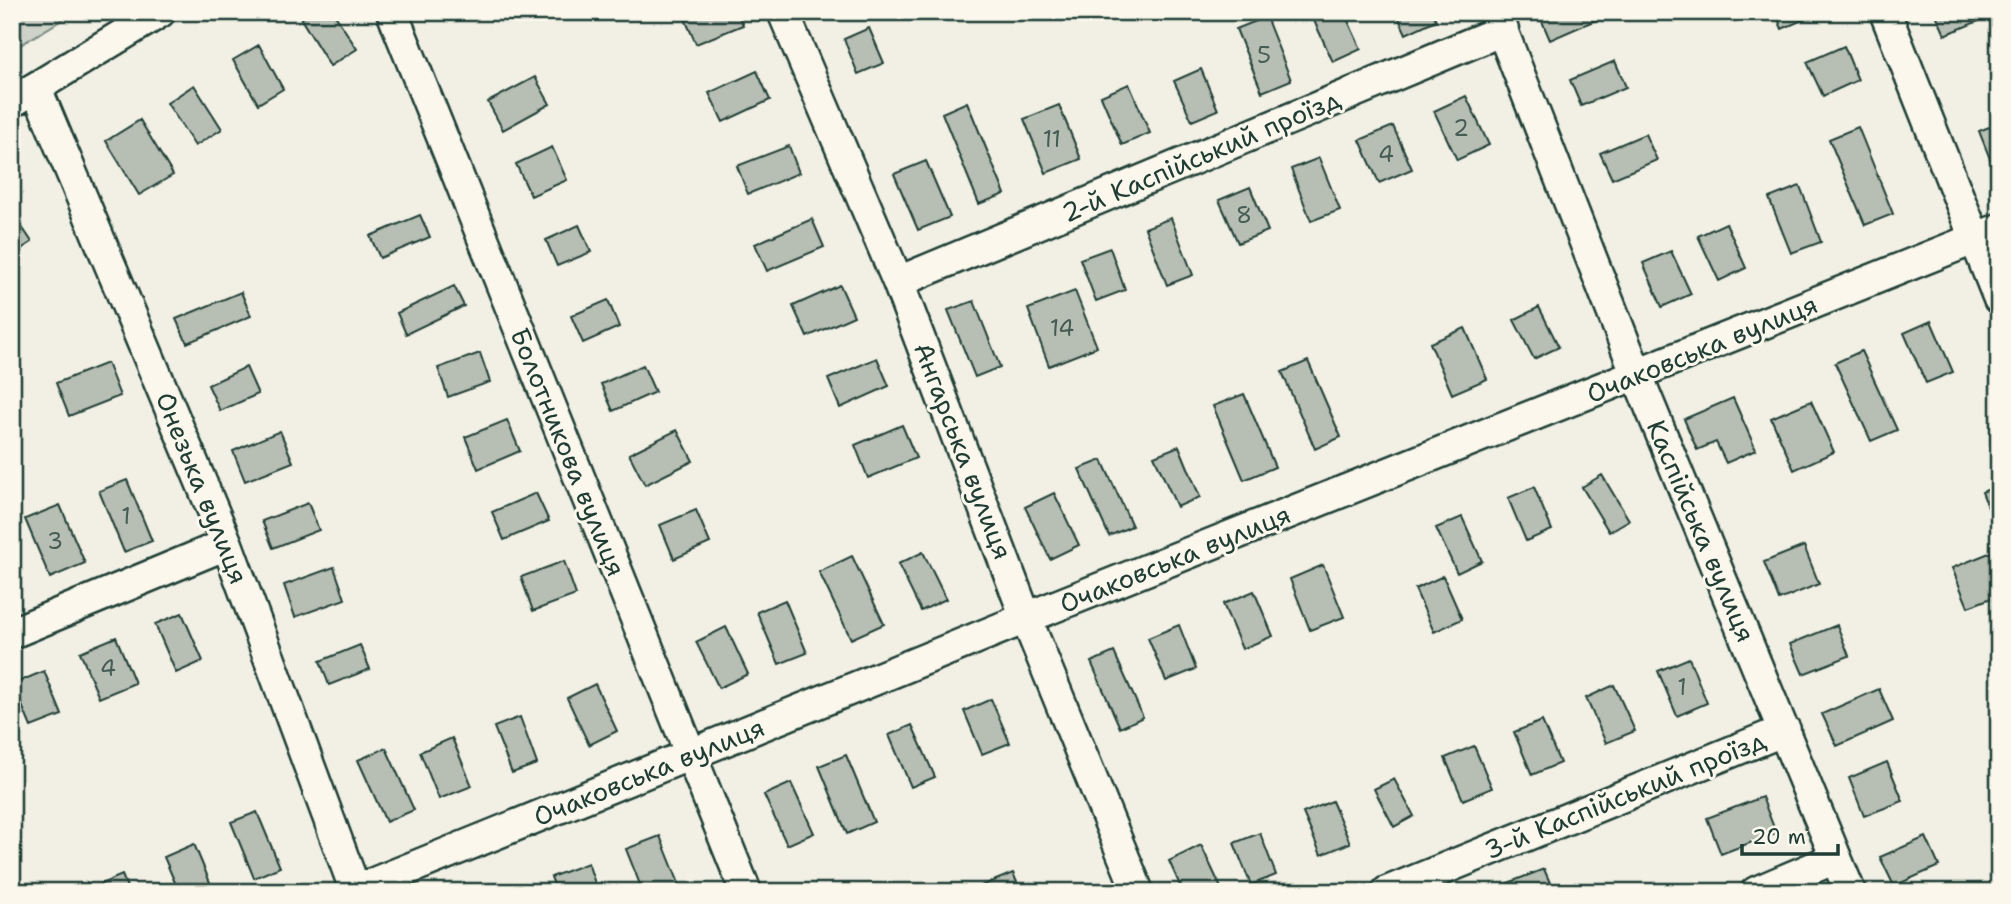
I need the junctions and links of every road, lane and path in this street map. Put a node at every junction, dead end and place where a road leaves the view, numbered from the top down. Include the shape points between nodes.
1 (160, 12) edge
2 (392, 12) edge
3 (783, 12) edge
4 (1885, 12) edge
5 (1499, 21) edge
6 (24, 95) edge
7 (1987, 234) edge
8 (898, 282) junction
9 (1999, 299) edge
10 (1637, 375) junction
11 (227, 544) junction
12 (1026, 618) junction
13 (12, 634) edge
14 (1785, 730) junction
15 (690, 756) junction
16 (1836, 858) junction
17 (355, 891) edge
18 (746, 892) edge
19 (1138, 892) edge
20 (1387, 892) edge
21 (1756, 892) edge
22 (1850, 892) edge

1 - 6 street
2 - 15 street, Болотникова вулиця
3 - 8 street, Ангарська вулиця
4 - 7 street
5 - 8 street, 2-й Каспійський проїзд
5 - 10 street, Каспійська вулиця
6 - 11 street, Онезька вулиця
7 - 9 street
7 - 10 street, Очаковська вулиця
8 - 12 street, Ангарська вулиця
10 - 12 street, Очаковська вулиця
10 - 14 street, Каспійська вулиця
11 - 13 street
11 - 17 street, Онезька вулиця
12 - 15 street, Очаковська вулиця
12 - 19 street, Ангарська вулиця
14 - 16 street, Каспійська вулиця
14 - 20 street, 3-й Каспійський проїзд
15 - 17 street, Очаковська вулиця
15 - 18 street, Болотникова вулиця
16 - 21 street
16 - 22 street, Каспійська вулиця

